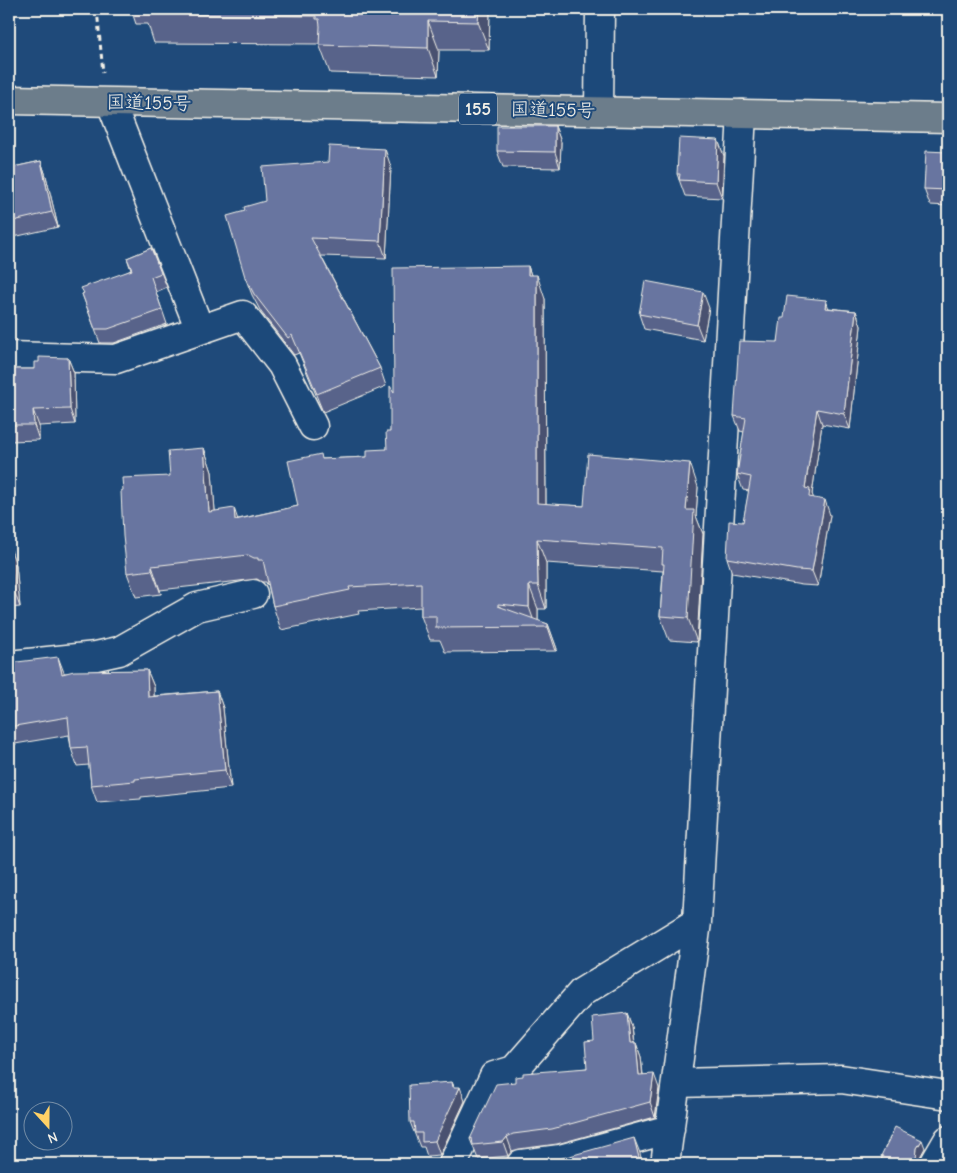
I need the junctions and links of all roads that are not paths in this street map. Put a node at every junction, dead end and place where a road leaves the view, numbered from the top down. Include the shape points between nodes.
1 (600, 9) edge
2 (107, 91) junction
3 (9, 100) edge
4 (599, 111) junction
5 (742, 114) junction
6 (948, 118) edge
7 (200, 330) junction
8 (9, 356) edge
9 (313, 426) dead end
10 (253, 594) dead end
11 (9, 665) edge
12 (697, 922) junction
13 (676, 1083) junction
14 (948, 1095) edge
15 (670, 1129) junction
16 (948, 1140) edge
17 (453, 1164) edge
18 (521, 1164) edge
19 (665, 1164) edge
20 (934, 1164) edge

1 - 4 street
2 - 3 highway, 国道155号 / 155
2 - 4 highway, 国道155号 / 155
2 - 7 street
4 - 5 highway, 国道155号 / 155
5 - 6 highway, 国道155号 / 155
5 - 12 street
7 - 8 street via 116,359
7 - 9 street via 243,315 282,365
10 - 11 street via 197,607 119,651
12 - 13 street
12 - 17 street via 582,992 514,1070 494,1076
13 - 14 street via 841,1079
13 - 15 street
15 - 18 street via 560,1159
15 - 19 street
16 - 20 street

